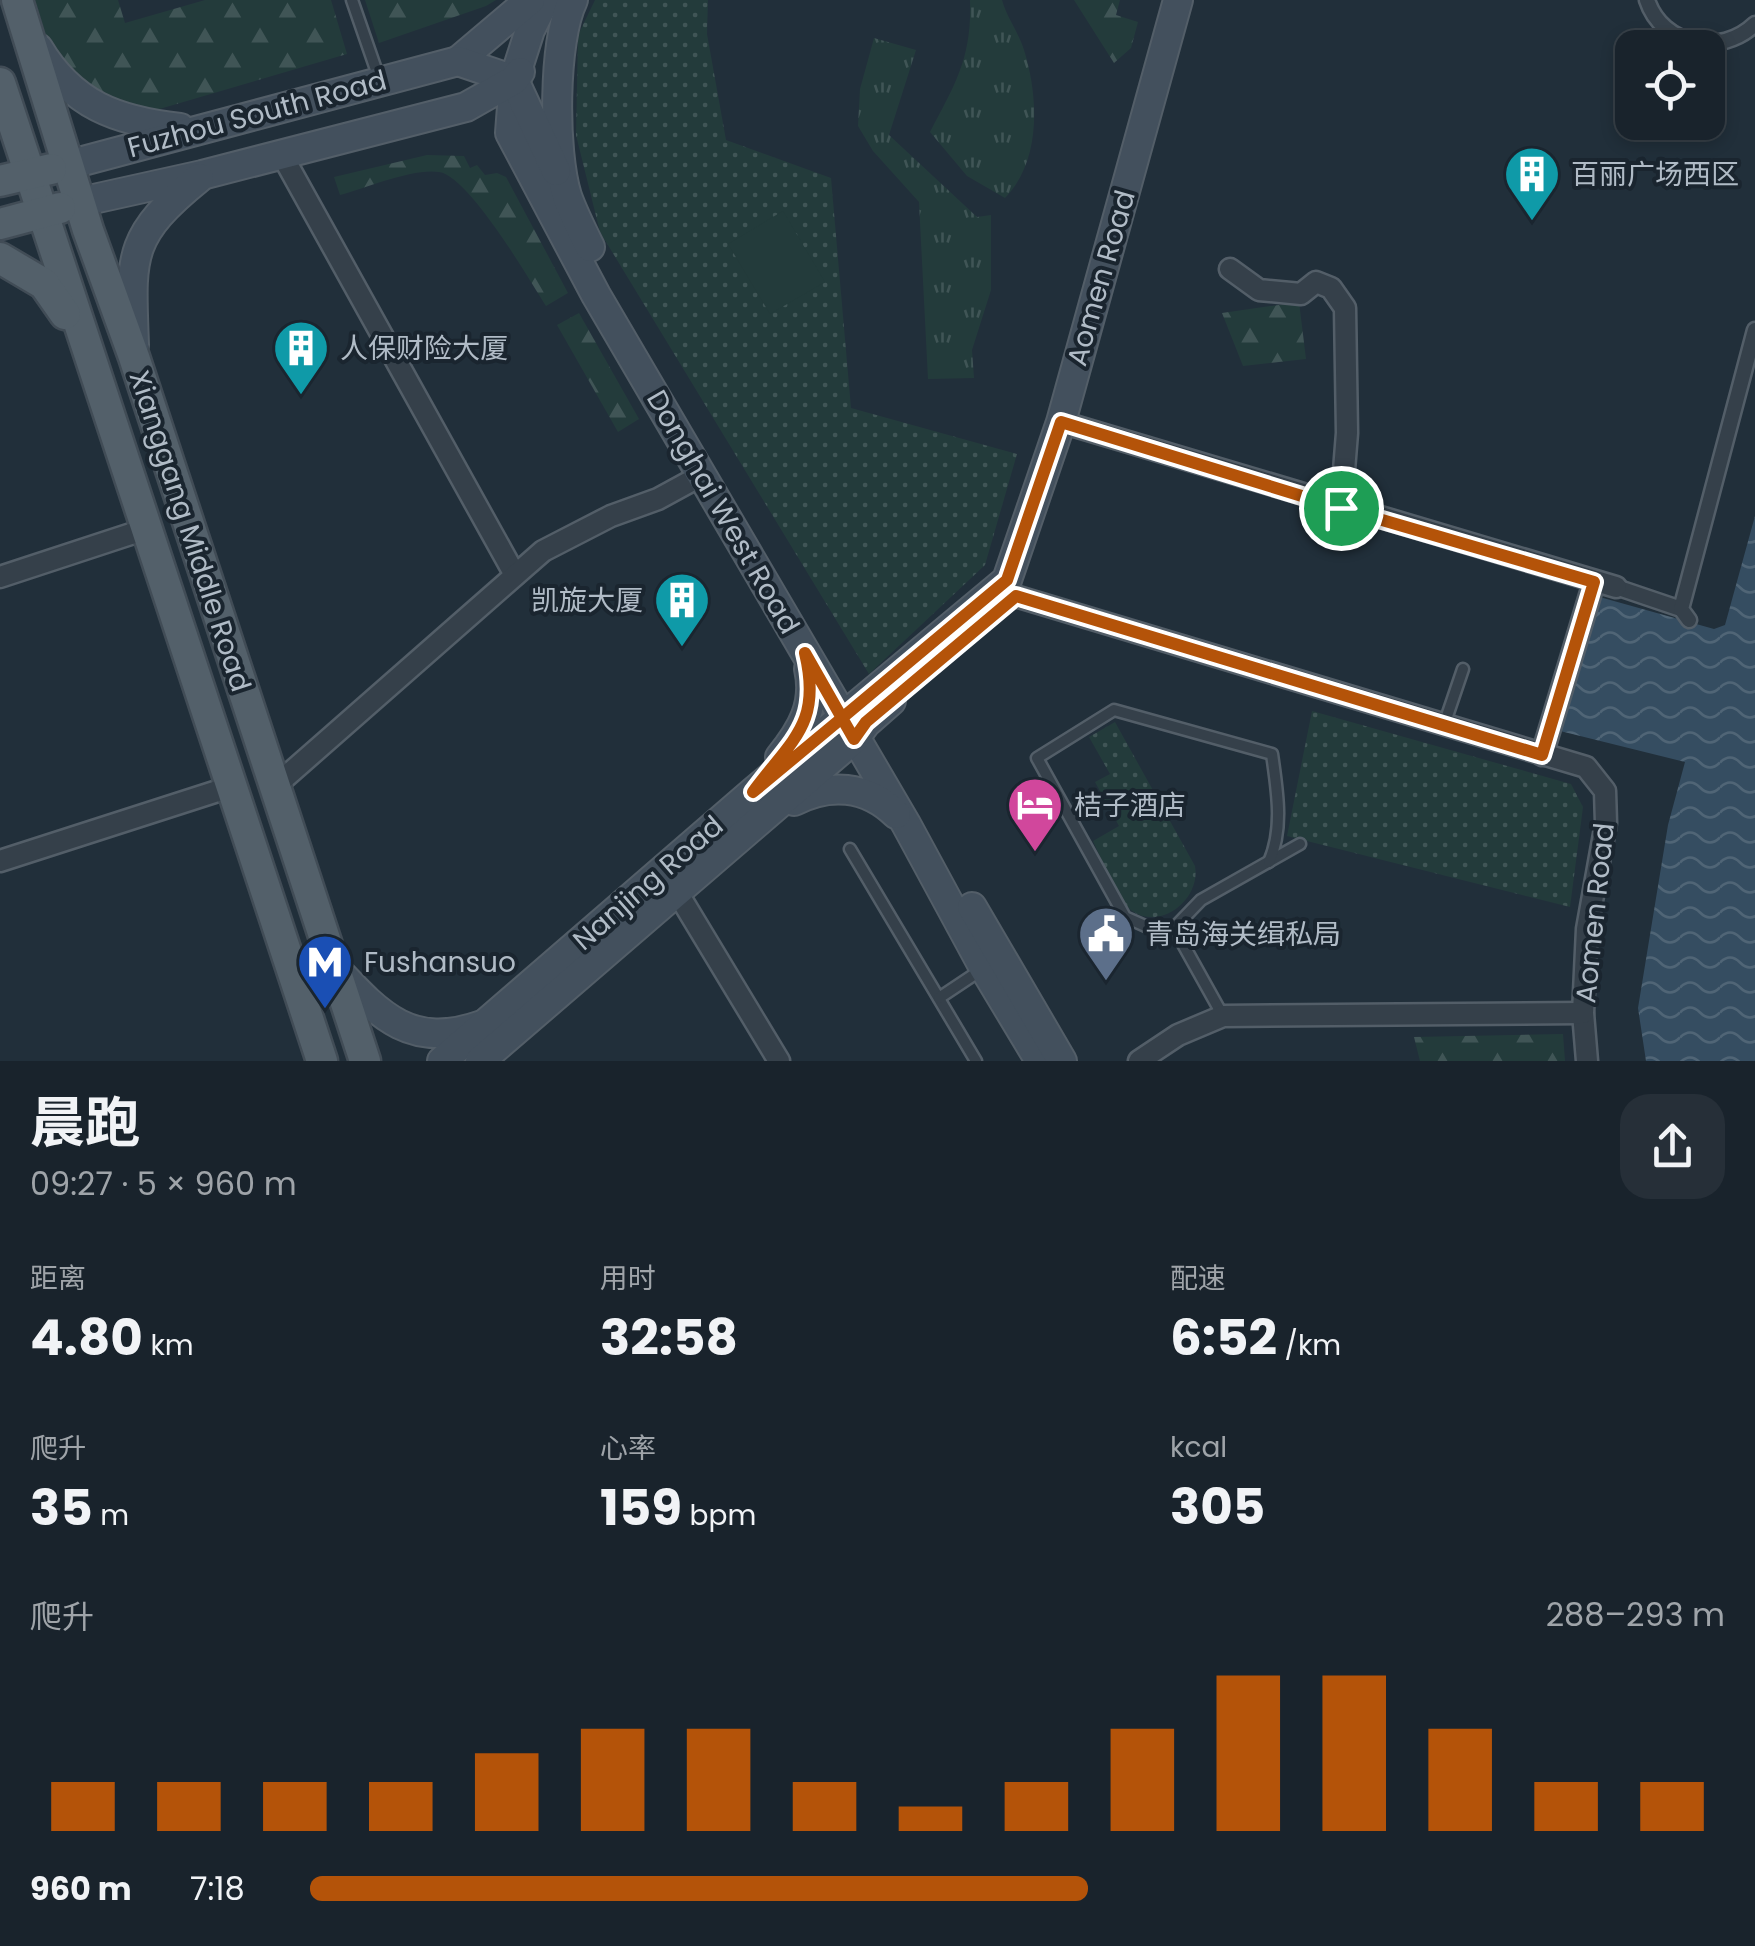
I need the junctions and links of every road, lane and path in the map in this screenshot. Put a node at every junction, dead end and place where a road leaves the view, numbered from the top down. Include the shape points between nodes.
1 (352, 0) edge
2 (530, 0) edge
3 (1178, 0) edge
4 (1193, 0) edge
5 (1646, 0) edge
6 (561, 5) edge
7 (22, 14) edge
8 (1755, 24) edge
9 (458, 61) junction
10 (514, 80) junction
11 (380, 82) junction
12 (0, 83) edge
13 (466, 107) junction
14 (192, 130) junction
15 (510, 133) junction
16 (282, 155) junction
17 (68, 165) junction
18 (32, 174) junction
19 (202, 175) junction
20 (0, 181) edge
21 (567, 195) junction
22 (80, 202) junction
23 (43, 212) junction
24 (0, 224) edge
25 (0, 258) edge
26 (1230, 269) dead end
27 (1755, 330) edge
28 (82, 337) junction
29 (134, 356) junction
30 (1069, 424) junction
31 (702, 476) junction
32 (1341, 508) junction
33 (146, 530) junction
34 (515, 575) junction
35 (0, 577) edge
36 (1594, 582) junction
37 (1616, 587) joint
38 (1006, 593) junction
39 (805, 653) junction
40 (1464, 669) dead end
41 (855, 722) junction
42 (1443, 726) junction
43 (1542, 755) junction
44 (230, 787) junction
45 (273, 788) junction
46 (761, 802) junction
47 (906, 824) junction
48 (1300, 844) dead end
49 (850, 849) dead end
50 (0, 861) edge
51 (1269, 862) junction
52 (676, 892) junction
53 (1174, 928) junction
54 (334, 966) junction
55 (984, 968) junction
56 (939, 998) junction
57 (1583, 1012) junction
58 (1223, 1016) junction
59 (488, 1023) junction
60 (1032, 1055) edge
61 (322, 1061) edge
62 (365, 1061) edge
63 (442, 1061) edge
64 (480, 1061) edge
65 (779, 1061) edge
66 (976, 1061) edge
67 (1062, 1061) edge
68 (1139, 1061) edge
69 (1586, 1061) edge

1 - 11 lane
2 - 9 main road
3 - 30 main road, Aomen Road
4 - 30 main road, Aomen Road
5 - 8 street via 1662,26 1702,44 1725,42
6 - 10 main road, Donghai West Road via 530,30
6 - 21 main road, Donghai West Road via 558,92
7 - 14 main road via 53,74 89,102 134,122
7 - 17 main road, Xianggang Middle Road
9 - 10 main road
9 - 11 main road, Fuzhou South Road
10 - 13 main road, Fuzhou South Road
10 - 15 main road, Donghai West Road
10 - 21 main road
11 - 14 main road, Fuzhou South Road
12 - 18 main road, Xianggang Middle Road
13 - 15 main road
13 - 16 main road, Fuzhou South Road
14 - 17 main road, Fuzhou South Road
15 - 31 main road, Donghai West Road
16 - 19 main road, Fuzhou South Road
16 - 34 street
17 - 18 main road, Fuzhou South Road
17 - 22 main road, Xianggang Middle Road
18 - 20 main road, Fuzhou South Road
18 - 23 main road, Xianggang Middle Road
19 - 22 main road, Fuzhou South Road
19 - 29 main road via 146,228 136,254
21 - 41 main road, Donghai West Road via 610,290
22 - 23 main road, Fuzhou South Road
22 - 29 main road, Xianggang Middle Road
23 - 24 main road, Fuzhou South Road
23 - 28 main road, Xianggang Middle Road
25 - 28 main road via 44,284
26 - 32 street via 1258,290 1301,294 1316,282 1332,288 1345,308
27 - 37 street via 1685,615
28 - 33 main road, Xianggang Middle Road
29 - 45 main road, Xianggang Middle Road
30 - 32 street
30 - 38 main road, Aomen Road
31 - 34 street via 564,538
31 - 39 main road, Donghai West Road
32 - 36 street
33 - 35 street
33 - 44 main road, Xianggang Middle Road
34 - 45 street
36 - 37 street
36 - 43 street
38 - 41 main road, Nanjing Road
38 - 42 street, Aomen Road
39 - 41 main road, Donghai West Road
39 - 46 main road via 812,682 808,714
40 - 42 lane
41 - 46 main road, Nanjing Road
41 - 47 main road, Donghai West Road
41 - 67 main road, Donghai West Road
42 - 43 street, Aomen Road
43 - 57 street, Aomen Road via 1586,767 1605,791
44 - 50 street
44 - 61 main road, Xianggang Middle Road
45 - 54 main road, Xianggang Middle Road
46 - 47 main road via 838,788 877,801
46 - 52 main road, Nanjing Road
46 - 59 main road, Nanjing Road
47 - 55 main road, Donghai West Road
48 - 51 lane
49 - 56 lane
51 - 53 lane via 1201,900
51 - 53 lane via 1278,798 1272,754 1114,710 1037,758 1126,917 1152,929
52 - 64 main road, Nanjing Road
52 - 65 street
53 - 58 lane
54 - 59 main road via 390,1022 454,1033
54 - 62 main road, Xianggang Middle Road
55 - 56 lane
55 - 60 main road, Donghai West Road
56 - 66 lane
57 - 58 street
57 - 69 street, Aomen Road
58 - 68 street
59 - 63 main road, Nanjing Road

